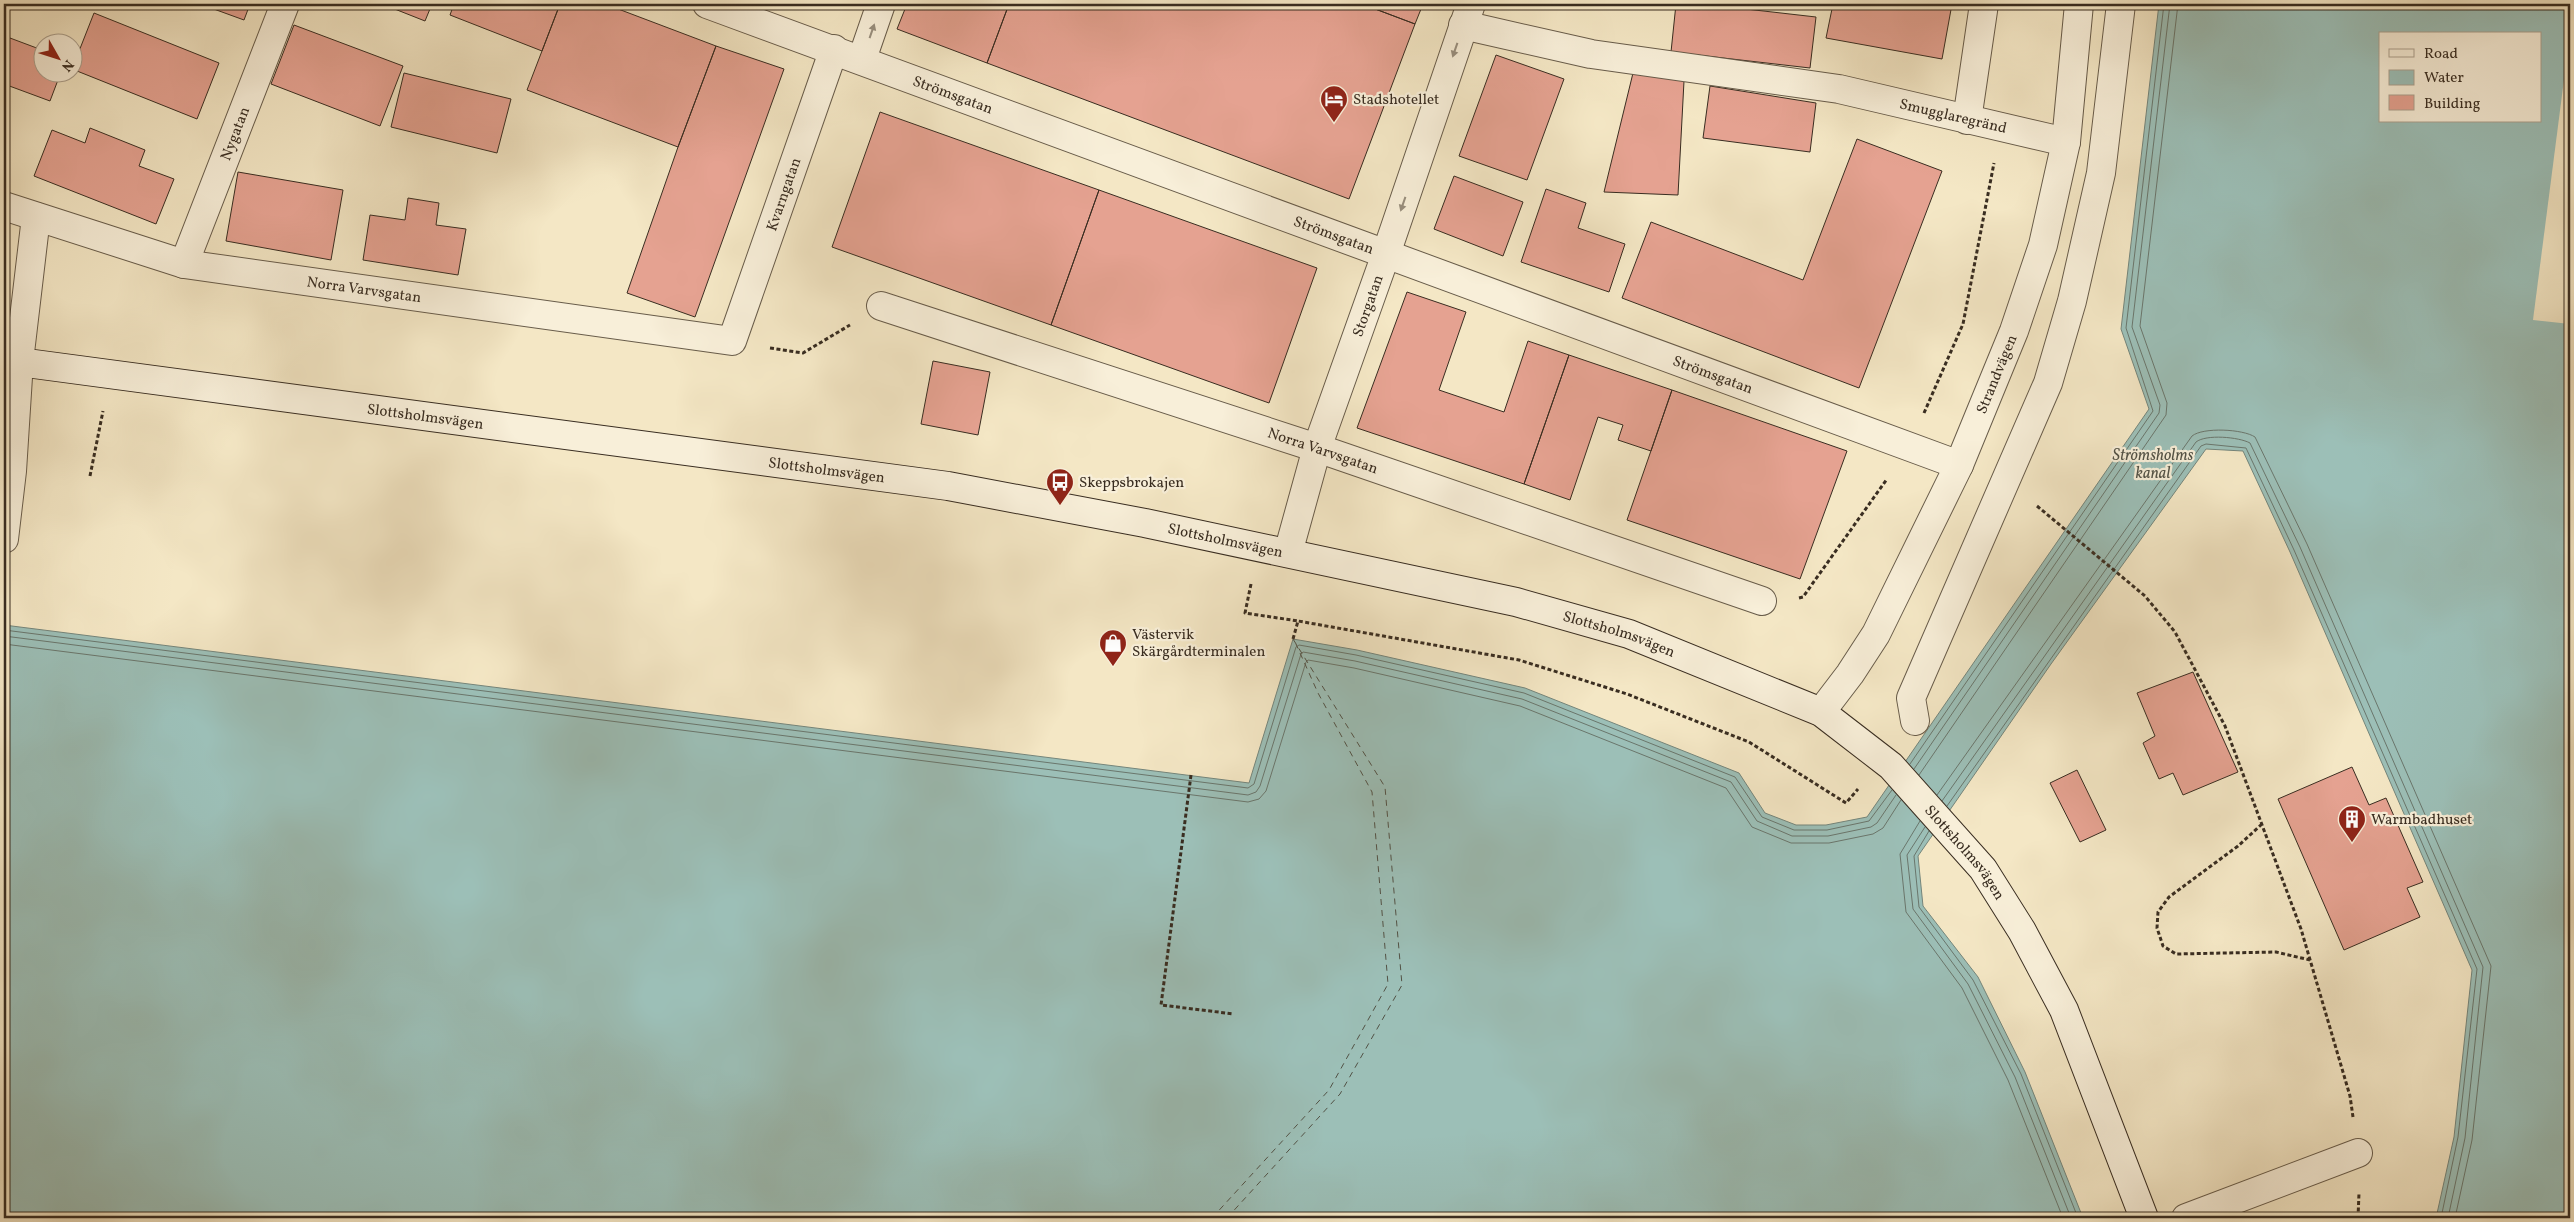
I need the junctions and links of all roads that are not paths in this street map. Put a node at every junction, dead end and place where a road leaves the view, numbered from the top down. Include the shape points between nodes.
1 (285, 4) edge
2 (707, 4) edge
3 (881, 4) edge
4 (1984, 4) edge
5 (2079, 4) edge
6 (2121, 4) edge
7 (1467, 14) edge
8 (834, 49) junction
9 (862, 59) junction
10 (1967, 120) junction
11 (2066, 142) junction
12 (4, 206) edge
13 (36, 217) junction
14 (1386, 254) junction
15 (184, 264) junction
16 (881, 306) road end
17 (732, 341) joint
18 (11, 360) edge
19 (1316, 448) junction
20 (1959, 465) junction
21 (4, 539) edge
22 (1288, 553) junction
23 (1762, 601) road end
24 (1821, 712) junction
25 (1915, 722) dead end
26 (2358, 1153) road end
27 (2144, 1218) edge
28 (2186, 1218) edge

1 - 15 street, Nygatan
2 - 8 street, Strömsgatan
9 -> 3 street
4 - 10 street
5 - 11 street, Strandvägen
6 - 25 street via 2101,172 2070,310 2048,383 1911,698
7 - 10 street, Smugglaregränd via 1591,54 1839,89
7 -> 14 street, Storgatan
8 - 9 street, Strömsgatan
8 - 17 street, Kvarngatan
9 - 14 street, Strömsgatan
10 - 11 street, Smugglaregränd
11 - 20 street, Strandvägen via 2043,245 2014,331
12 - 13 street, Norra Varvsgatan
13 - 15 street, Norra Varvsgatan
13 - 18 street
14 - 19 street, Storgatan
14 - 20 street, Strömsgatan
15 - 17 street, Norra Varvsgatan
16 - 19 street, Norra Varvsgatan
18 - 21 street via 12,471
18 - 22 street, Slottsholmsvägen via 948,486
19 - 22 street, Storgatan
19 - 23 street, Norra Varvsgatan
20 - 24 street, Strandvägen via 1876,634
22 - 24 street, Slottsholmsvägen via 1516,602 1629,634
24 - 27 street, Slottsholmsvägen via 1887,763 1983,869 2022,931 2064,1010
26 - 28 street

